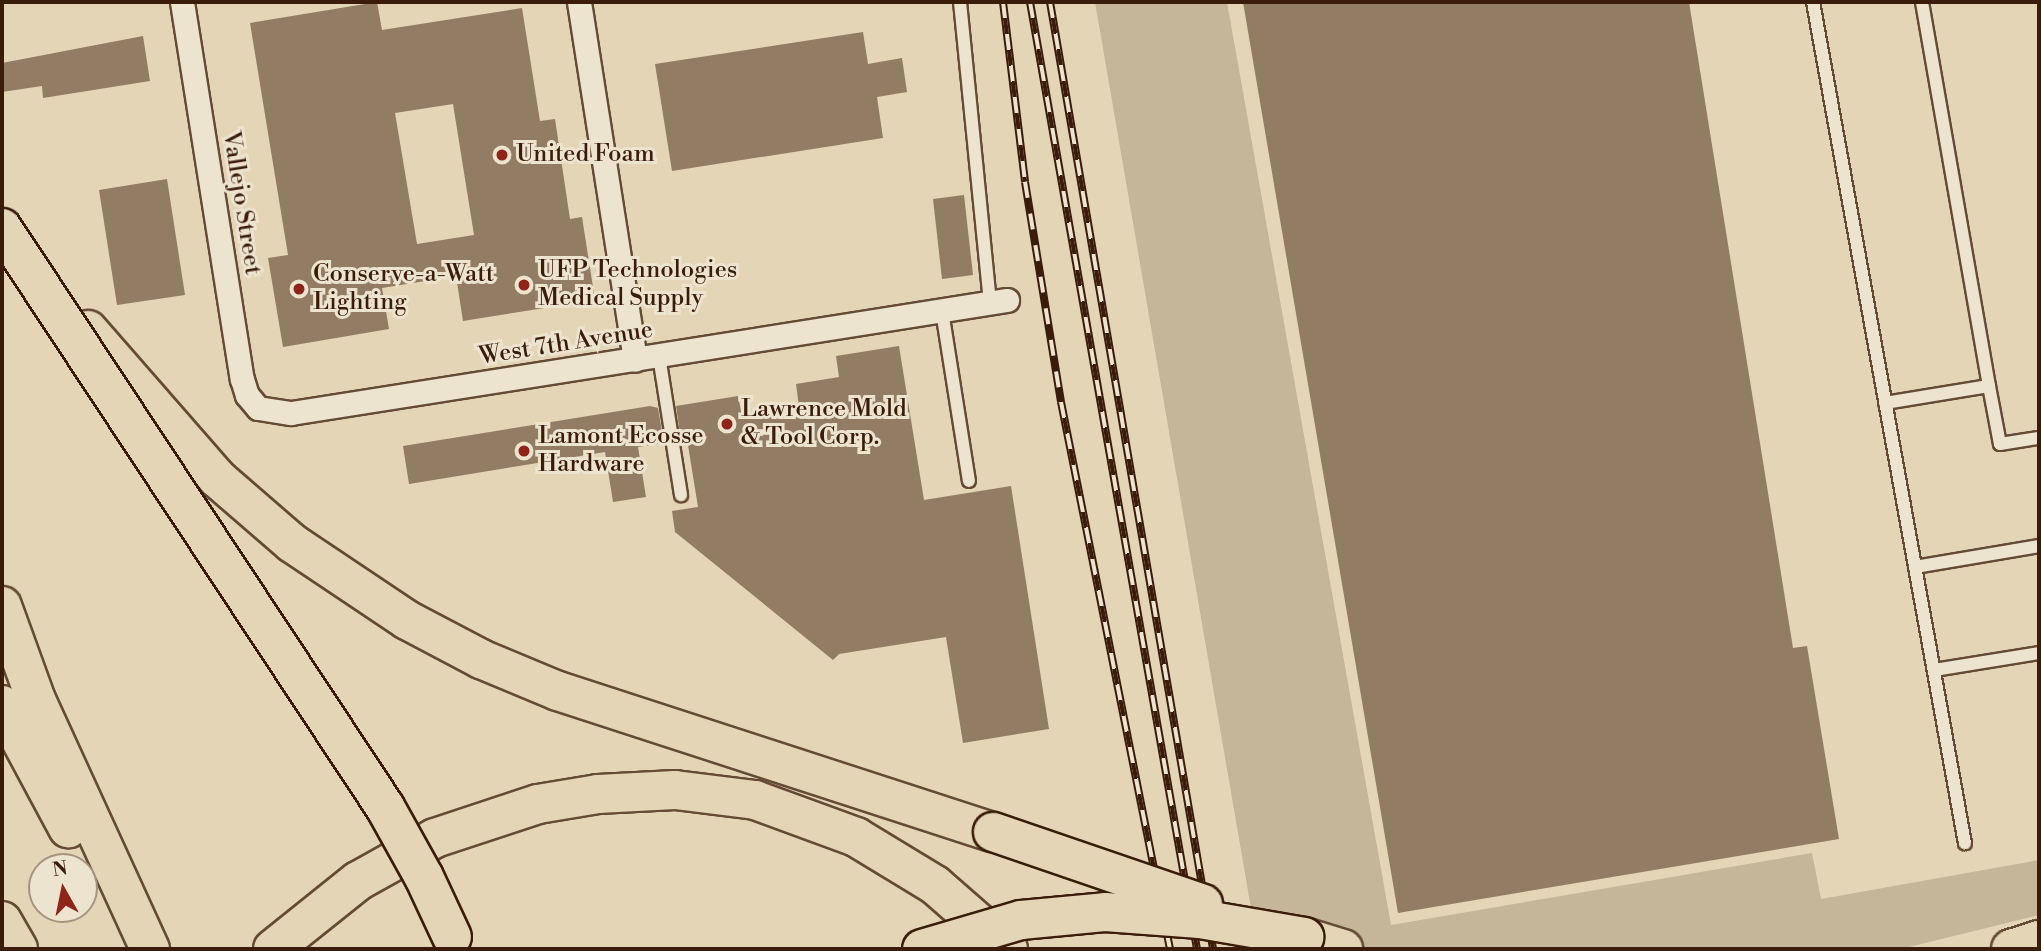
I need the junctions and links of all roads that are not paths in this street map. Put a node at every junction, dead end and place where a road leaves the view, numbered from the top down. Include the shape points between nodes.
1 (182, 2) edge
2 (579, 2) edge
3 (960, 2) edge
4 (1812, 2) edge
5 (1923, 2) edge
6 (2, 220) edge
7 (2, 228) edge
8 (998, 302) joint
9 (943, 311) junction
10 (659, 356) junction
11 (635, 360) junction
12 (1989, 387) junction
13 (1885, 403) junction
14 (258, 408) joint
15 (2039, 438) edge
16 (970, 481) dead end
17 (681, 495) dead end
18 (2039, 546) edge
19 (1915, 567) junction
20 (2, 606) edge
21 (2039, 653) edge
22 (1934, 670) junction
23 (2, 705) edge
24 (1965, 843) dead end
25 (2, 921) edge
26 (1304, 937) junction
27 (2039, 940) edge
28 (18, 949) edge
29 (142, 949) edge
30 (150, 949) edge
31 (273, 949) edge
32 (456, 949) edge
33 (922, 949) edge
34 (1008, 949) edge
35 (1343, 949) edge
36 (2011, 949) edge

1 - 14 street, Vallejo Street via 242,379
2 - 11 street
3 - 8 lane
4 - 13 lane
5 - 12 lane
6 - 26 highway, bridge via 119,371 217,478 340,579 425,630 481,659 586,701
7 - 32 highway, bridge via 385,807 425,877
8 - 9 street, West 7th Avenue
9 - 10 street, West 7th Avenue
9 - 16 lane
10 - 11 street, West 7th Avenue
10 - 17 lane
11 - 14 street, West 7th Avenue via 291,413
12 - 13 lane
12 - 15 lane via 2000,444
13 - 19 lane
18 - 19 lane
19 - 22 lane
20 - 30 highway via 36,700
21 - 22 lane
22 - 24 lane
23 - 29 highway via 79,848
25 - 28 highway
26 - 33 highway, bridge via 1200,919 1105,912 1021,920
26 - 35 highway
27 - 36 highway
31 - 34 highway via 358,881 435,838 538,804 598,794 675,790 755,800 856,837 935,885

